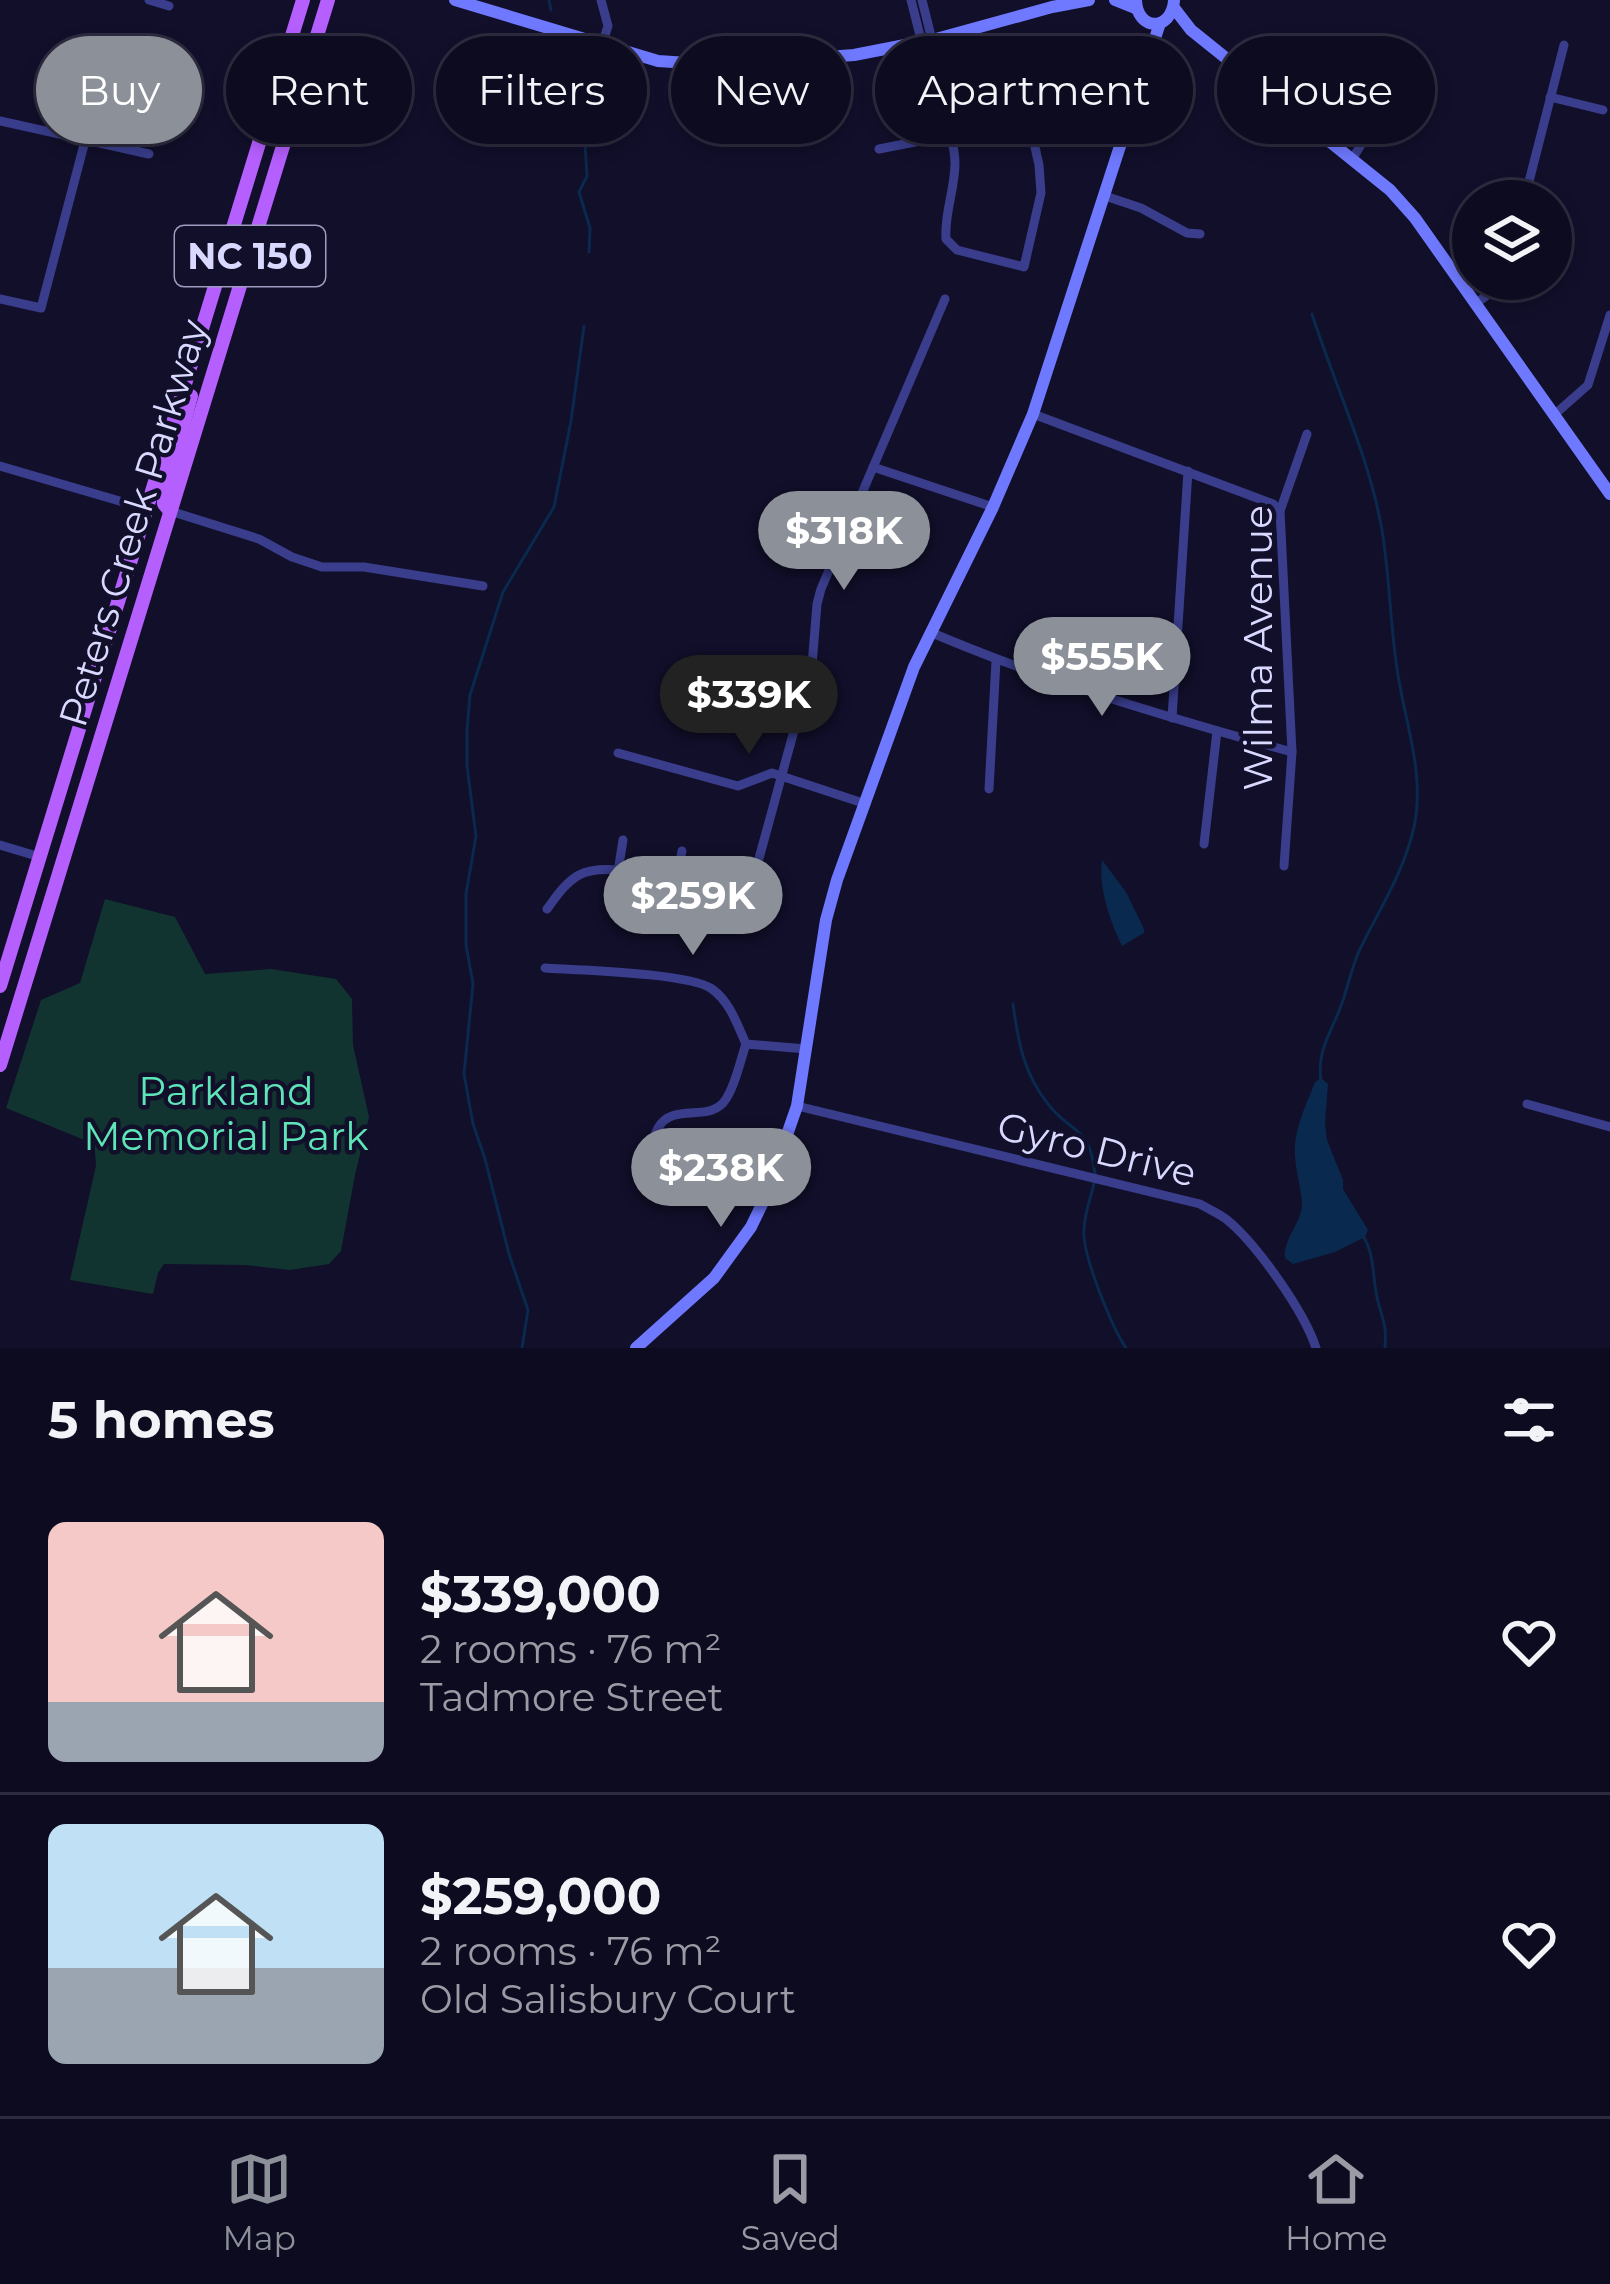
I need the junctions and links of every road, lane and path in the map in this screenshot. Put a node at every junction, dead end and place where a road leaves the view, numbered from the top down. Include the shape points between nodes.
1 (149, 0) edge
2 (303, 0) edge
3 (328, 0) edge
4 (455, 0) edge
5 (601, 0) edge
6 (1089, 0) edge
7 (1115, 0) edge
8 (917, 2) edge
9 (1051, 3) edge
10 (1135, 4) edge
11 (169, 6) dead end
12 (1164, 15) edge
13 (575, 36) edge
14 (605, 36) edge
15 (925, 36) edge
16 (942, 36) edge
17 (1564, 46) dead end
18 (875, 51) edge
19 (647, 58) edge
20 (1550, 97) junction
21 (1603, 110) dead end
22 (0, 121) edge
23 (36, 129) edge
24 (84, 144) edge
25 (100, 144) edge
26 (909, 144) edge
27 (952, 144) edge
28 (1034, 144) edge
29 (1122, 144) edge
30 (1361, 144) edge
31 (879, 149) dead end
32 (149, 154) dead end
33 (1353, 158) junction
34 (1529, 180) edge
35 (1105, 196) junction
36 (1200, 234) dead end
37 (0, 299) edge
38 (945, 299) dead end
39 (1480, 300) edge
40 (1475, 304) junction
41 (1610, 316) edge
42 (192, 364) junction
43 (1033, 414) junction
44 (1554, 415) junction
45 (1307, 434) dead end
46 (0, 466) edge
47 (873, 467) junction
48 (1188, 471) junction
49 (1610, 494) edge
50 (993, 507) junction
51 (147, 509) junction
52 (1280, 511) junction
53 (170, 512) junction
54 (483, 586) dead end
55 (138, 622) junction
56 (930, 632) junction
57 (996, 661) junction
58 (1172, 718) junction
59 (1217, 731) junction
60 (1292, 752) junction
61 (618, 753) dead end
62 (783, 775) junction
63 (989, 789) dead end
64 (866, 804) junction
65 (623, 840) dead end
66 (1204, 844) dead end
67 (0, 845) edge
68 (682, 850) dead end
69 (40, 857) junction
70 (1284, 866) dead end
71 (617, 871) junction
72 (676, 879) junction
73 (547, 909) dead end
74 (618, 917) dead end
75 (545, 968) dead end
76 (0, 986) edge
77 (746, 1044) junction
78 (806, 1049) junction
79 (0, 1065) edge
80 (1527, 1104) dead end
81 (796, 1106) junction
82 (1610, 1127) edge
83 (649, 1186) dead end
84 (636, 1348) edge
85 (1316, 1348) edge

1 - 11 street
2 - 42 main road, Peters Creek Parkway / NC 150
3 - 53 main road, Peters Creek Parkway / NC 150
4 - 13 main road
5 - 14 street
6 - 9 main road
7 - 10 main road
8 - 15 street
9 - 16 main road
10 - 12 main road
12 - 33 main road
17 - 20 street
18 - 19 main road via 758,51 687,65
20 - 21 street
20 - 34 street
22 - 23 street
24 - 37 street via 41,308
25 - 32 street
26 - 31 street
27 - 28 street via 946,242 1024,267 1041,193
29 - 35 main road
30 - 33 street
33 - 40 main road via 1415,218
35 - 36 street
35 - 43 main road
38 - 47 street
39 - 40 street
40 - 44 main road
41 - 44 street via 1588,385
42 - 51 main road, Peters Creek Parkway / NC 150
42 - 53 main road via 192,394 164,496
43 - 48 street
43 - 50 main road
44 - 49 main road
45 - 52 street, Wilma Avenue
46 - 51 street
47 - 50 street
47 - 62 street via 821,590 812,665
48 - 52 street
48 - 58 street
50 - 56 main road
51 - 55 main road via 160,516 134,610
51 - 69 main road, Peters Creek Parkway / NC 150
52 - 60 street, Wilma Avenue
53 - 54 street via 322,567
53 - 55 main road, Peters Creek Parkway / NC 150
55 - 79 main road, Peters Creek Parkway / NC 150
56 - 57 street
56 - 64 main road
57 - 58 street
57 - 63 street
58 - 59 street
59 - 60 street
59 - 66 street
60 - 70 street, Wilma Avenue
61 - 62 street via 738,786
62 - 64 street
62 - 72 street via 748,877 720,885
64 - 78 main road via 826,920
65 - 71 street
67 - 69 street
68 - 72 street
69 - 76 main road, Peters Creek Parkway / NC 150
71 - 72 street
71 - 73 street via 576,877
71 - 74 street
75 - 77 street via 709,986
77 - 78 street
77 - 83 street via 725,1102 713,1111 673,1114 658,1127
78 - 81 main road
80 - 82 street
81 - 84 main road via 765,1198 735,1252
81 - 85 street, Gyro Drive via 1199,1204 1247,1241

